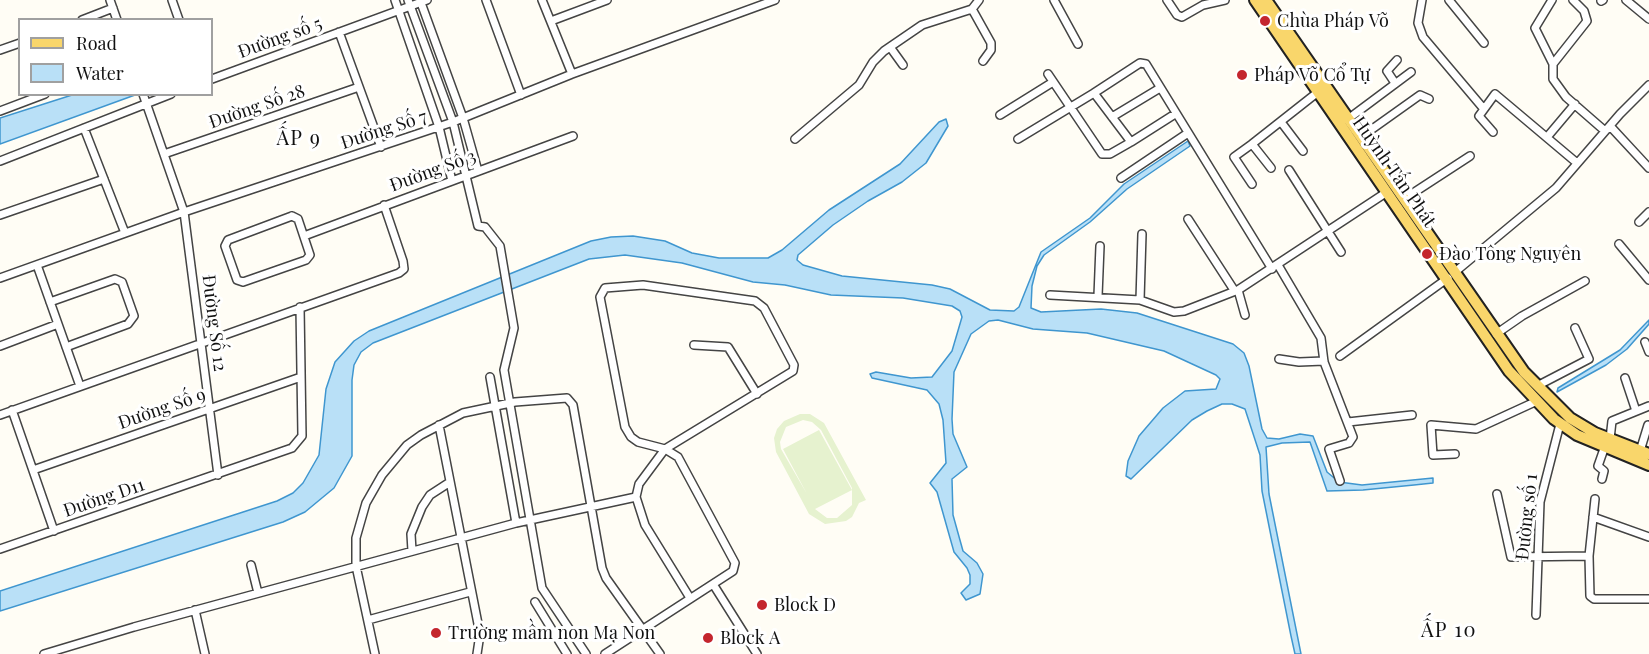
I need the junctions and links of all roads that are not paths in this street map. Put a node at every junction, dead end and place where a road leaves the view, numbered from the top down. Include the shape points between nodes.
1 (110, 0) edge
2 (172, 0) edge
3 (486, 0) edge
4 (542, 0) edge
5 (607, 0) edge
6 (775, 0) edge
7 (979, 0) edge
8 (1054, 0) edge
9 (1167, 0) edge
10 (1225, 0) edge
11 (1255, 0) edge
12 (1266, 0) edge
13 (1422, 0) edge
14 (1449, 0) edge
15 (1552, 0) edge
16 (1573, 0) edge
17 (1626, 0) edge
18 (423, 1) edge
19 (409, 3) edge
20 (397, 4) edge
21 (113, 8) junction
22 (972, 9) junction
23 (87, 18) edge
24 (116, 18) edge
25 (178, 18) edge
26 (1649, 19) edge
27 (551, 21) junction
28 (339, 32) junction
29 (1282, 32) junction
30 (1484, 43) dead end
31 (18, 44) edge
32 (1078, 44) dead end
33 (890, 47) junction
34 (0, 50) edge
35 (1397, 60) dead end
36 (982, 61) dead end
37 (1553, 64) junction
38 (903, 66) dead end
39 (1411, 72) dead end
40 (572, 74) junction
41 (1048, 74) dead end
42 (213, 80) edge
43 (1053, 82) junction
44 (1395, 83) junction
45 (1649, 85) edge
46 (359, 87) junction
47 (1160, 88) junction
48 (1318, 92) junction
49 (1094, 93) junction
50 (521, 95) junction
51 (40, 96) edge
52 (161, 96) edge
53 (145, 99) edge
54 (1429, 99) dead end
55 (1575, 104) junction
56 (1071, 108) junction
57 (1482, 108) junction
58 (0, 111) edge
59 (1175, 114) junction
60 (1000, 115) dead end
61 (1112, 117) junction
62 (463, 118) junction
63 (1348, 119) junction
64 (453, 122) junction
65 (1281, 122) junction
66 (440, 127) junction
67 (84, 128) junction
68 (1607, 129) junction
69 (1493, 132) dead end
70 (1188, 133) junction
71 (573, 136) dead end
72 (1548, 136) junction
73 (1360, 137) junction
74 (795, 139) dead end
75 (1018, 139) dead end
76 (1131, 142) junction
77 (1252, 144) junction
78 (381, 147) junction
79 (1303, 151) dead end
80 (164, 154) junction
81 (1470, 156) dead end
82 (0, 161) edge
83 (1577, 163) junction
84 (1271, 168) dead end
85 (1649, 168) edge
86 (1289, 170) dead end
87 (478, 171) junction
88 (465, 176) junction
89 (1121, 178) dead end
90 (104, 179) junction
91 (452, 181) junction
92 (1252, 184) dead end
93 (1387, 192) junction
94 (1404, 199) junction
95 (384, 205) junction
96 (184, 212) junction
97 (1649, 212) edge
98 (0, 215) edge
99 (1188, 219) dead end
100 (1639, 222) dead end
101 (1327, 232) junction
102 (125, 233) junction
103 (1142, 234) dead end
104 (304, 236) junction
105 (1618, 244) dead end
106 (1100, 246) dead end
107 (1341, 252) dead end
108 (37, 265) junction
109 (1275, 267) junction
110 (1452, 275) junction
111 (0, 278) edge
112 (1649, 280) edge
113 (1585, 281) dead end
114 (1236, 290) junction
115 (1050, 295) dead end
116 (1098, 296) junction
117 (1140, 300) junction
118 (51, 302) junction
119 (300, 307) junction
120 (1245, 315) dead end
121 (58, 324) junction
122 (1575, 328) dead end
123 (1496, 334) junction
124 (1645, 342) dead end
125 (201, 343) junction
126 (694, 345) dead end
127 (0, 346) edge
128 (66, 347) junction
129 (1649, 352) edge
130 (1340, 356) dead end
131 (1279, 359) dead end
132 (1324, 361) junction
133 (301, 377) junction
134 (490, 377) dead end
135 (1625, 378) dead end
136 (80, 386) junction
137 (1537, 386) junction
138 (757, 394) junction
139 (1537, 402) junction
140 (509, 403) junction
141 (495, 405) junction
142 (1649, 406) edge
143 (210, 408) junction
144 (12, 410) junction
145 (1636, 411) junction
146 (0, 415) edge
147 (1412, 415) dead end
148 (1348, 422) junction
149 (1560, 424) junction
150 (1648, 425) edge
151 (439, 426) junction
152 (1608, 443) junction
153 (665, 449) junction
154 (1644, 452) edge
155 (1455, 454) dead end
156 (1649, 465) edge
157 (33, 470) junction
158 (218, 474) junction
159 (1602, 479) dead end
160 (1340, 481) dead end
161 (450, 482) junction
162 (1497, 494) dead end
163 (636, 496) junction
164 (1595, 499) dead end
165 (591, 506) junction
166 (1593, 517) junction
167 (530, 519) junction
168 (516, 523) junction
169 (54, 531) junction
170 (1649, 537) edge
171 (461, 538) junction
172 (0, 549) edge
173 (411, 551) junction
174 (1589, 556) junction
175 (1537, 557) junction
176 (251, 565) dead end
177 (356, 566) junction
178 (713, 584) junction
179 (471, 592) junction
180 (258, 593) junction
181 (690, 598) junction
182 (1649, 599) edge
183 (535, 602) dead end
184 (195, 610) junction
185 (1536, 615) dead end
186 (368, 620) junction
187 (643, 629) junction
188 (55, 652) edge
189 (44, 654) edge
190 (205, 654) edge
191 (375, 654) edge
192 (477, 654) edge
193 (567, 654) edge
194 (585, 654) edge
195 (605, 654) edge
196 (660, 654) edge
197 (757, 654) edge

1 - 21 street
2 - 25 street
3 - 50 street
4 - 27 street
5 - 27 street
6 - 40 street, Đường Số 7
7 - 22 street
8 - 32 street
9 - 10 street via 1182,17 1203,5
11 - 29 main road, Huỳnh Tấn Phát
12 - 29 main road, Huỳnh Tấn Phát
13 - 57 street via 1418,23 1423,37
14 - 30 street
15 - 37 street via 1535,28
16 - 37 street via 1584,11 1587,21
17 - 26 street
18 - 19 street, Đường số 5
18 - 62 street
19 - 20 street, Đường số 5
19 - 64 street
20 - 28 street, Đường số 5
20 - 66 street
21 - 23 street
21 - 24 street
22 - 33 street via 922,25
22 - 36 street via 991,43 992,50
27 - 40 street
28 - 42 street, Đường số 5
28 - 46 street
29 - 48 main road, Huỳnh Tấn Phát
29 - 63 main road, Huỳnh Tấn Phát
31 - 34 street
33 - 38 street
33 - 74 street via 873,62 859,85
35 - 44 street via 1387,70
37 - 55 street via 1553,79
39 - 44 street
40 - 50 street, Đường Số 7
41 - 43 street
43 - 56 street
43 - 60 street
44 - 63 street
45 - 68 street
46 - 78 street
46 - 80 street, Đường Số 28
47 - 49 street via 1143,63
47 - 59 street
47 - 61 street
48 - 65 street
48 - 93 main road, Huỳnh Tấn Phát
49 - 56 street
49 - 61 street
50 - 62 street, Đường Số 7
51 - 58 street
52 - 53 street
53 - 67 street
53 - 80 street, Đường Số 12
54 - 73 street via 1420,95
55 - 68 street
55 - 72 street
56 - 75 street
56 - 76 street via 1102,154 1110,154
57 - 69 street via 1479,118
57 - 72 street via 1495,93
59 - 70 street
59 - 76 street
61 - 76 street
62 - 64 street, Đường Số 7
62 - 87 street
63 - 73 main road, Huỳnh Tấn Phát
64 - 66 street, Đường Số 7
64 - 88 street
65 - 77 street
65 - 79 street
66 - 78 street, Đường Số 7
66 - 91 street
67 - 82 street
67 - 90 street
68 - 83 street
68 - 85 street
70 - 89 street
70 - 109 street
71 - 87 street, Đường Số 3
72 - 83 street
73 - 94 main road, Huỳnh Tấn Phát
77 - 84 street
77 - 92 street via 1234,158
78 - 96 street, Đường Số 7
80 - 96 street, Đường Số 12
81 - 94 street
83 - 110 street via 1534,208
86 - 101 street
87 - 88 street, Đường Số 3
88 - 91 street, Đường Số 3
88 - 140 street via 478,226 485,227 500,246 513,313 514,328 504,370
90 - 98 street
90 - 102 street
91 - 95 street, Đường Số 3
93 - 101 street
93 - 110 main road, Huỳnh Tấn Phát
94 - 110 main road, Huỳnh Tấn Phát
95 - 104 street, Đường Số 3
95 - 119 street via 404,269
96 - 102 street, Đường Số 7
96 - 125 street, Đường Số 12
97 - 100 street
99 - 114 street
101 - 107 street
101 - 109 street
102 - 108 street, Đường Số 7
103 - 117 street
104 - 104 street via 298,219 292,216 228,240 225,246 237,280 243,282 306,260 310,255
105 - 112 street
106 - 116 street
108 - 111 street, Đường Số 7
108 - 118 street
109 - 114 street
109 - 132 street via 1321,338
110 - 123 main road, Huỳnh Tấn Phát
110 - 130 street
110 - 139 main road, Huỳnh Tấn Phát via 1509,370
113 - 123 street
114 - 117 street via 1177,312
114 - 120 street
115 - 116 street
116 - 117 street
118 - 121 street
118 - 128 street via 115,279 122,282 134,316 128,324
119 - 125 street
119 - 133 street
121 - 127 street
121 - 128 street
122 - 137 street via 1589,359
123 - 137 main road, Huỳnh Tấn Phát
124 - 129 street
125 - 136 street
125 - 143 street, Đường Số 12
126 - 138 street via 728,347
128 - 136 street
131 - 132 street
132 - 148 street
133 - 143 street, Đường Số 9
133 - 158 street, Đường D11 via 302,436 292,448
134 - 141 street
135 - 145 street
136 - 144 street
137 - 152 main road, Huỳnh Tấn Phát via 1570,418
138 - 153 street
138 - 153 street via 794,367 760,303 644,285 605,288 600,297 626,427 638,442
139 - 149 main road, Huỳnh Tấn Phát
139 - 155 street via 1476,429 1431,425 1433,455
140 - 141 street
140 - 165 street via 567,398 571,401
140 - 167 street
141 - 151 street via 463,413
141 - 168 street
142 - 145 street
143 - 157 street, Đường Số 9
143 - 158 street, Đường Số 12
144 - 146 street
144 - 157 street
145 - 152 street via 1612,421
147 - 148 street
148 - 160 street via 1352,441 1329,449
149 - 152 main road, Huỳnh Tấn Phát via 1577,435
149 - 175 street, Đường số 1 via 1540,502
150 - 154 street
151 - 161 street
151 - 177 street via 406,445 377,483 366,503 356,538
152 - 154 main road, Huỳnh Tấn Phát
152 - 156 main road, Huỳnh Tấn Phát
152 - 159 street via 1598,466 1604,471
153 - 163 street via 639,484
153 - 178 street via 681,460 735,563 733,571
157 - 169 street
158 - 169 street, Đường D11
161 - 171 street
161 - 173 street via 430,495 422,507 411,534
162 - 175 street via 1511,557
163 - 165 street
163 - 181 street via 645,525
164 - 166 street
165 - 167 street
165 - 187 street via 606,578
166 - 170 street
166 - 174 street
167 - 168 street
167 - 194 street via 542,588
168 - 171 street
169 - 172 street, Đường D11
171 - 173 street
171 - 179 street
173 - 177 street
174 - 175 street
174 - 182 street via 1590,596 1594,599
175 - 185 street, Đường số 1
176 - 180 street
177 - 180 street
177 - 186 street
178 - 181 street
178 - 197 street
179 - 186 street
179 - 192 street via 480,634
180 - 184 street
181 - 187 street
183 - 193 street
184 - 188 street
184 - 190 street
186 - 191 street
187 - 195 street
187 - 196 street
188 - 189 street

